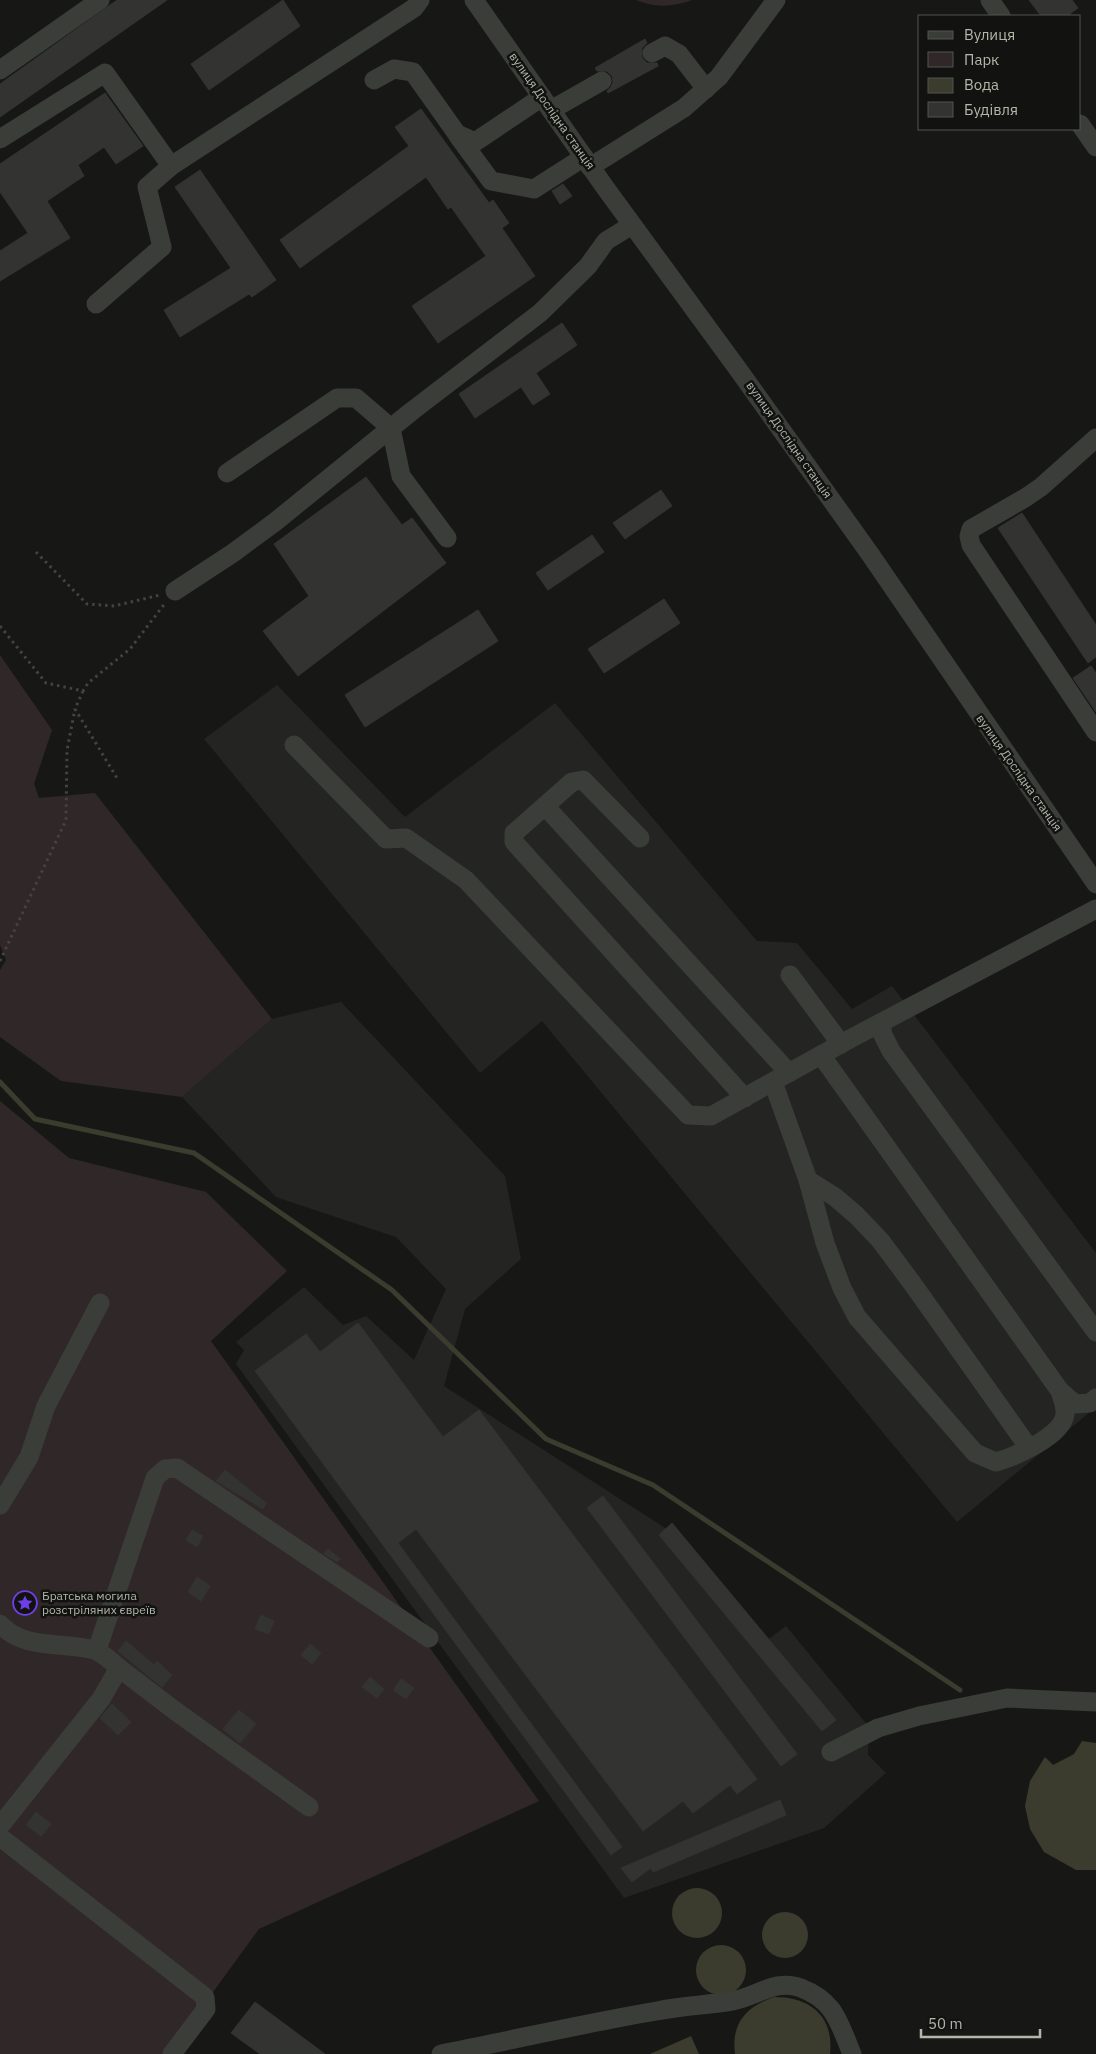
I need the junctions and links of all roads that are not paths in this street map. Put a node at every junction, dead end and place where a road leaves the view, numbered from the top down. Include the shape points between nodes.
1 (100, 0) edge
2 (420, 0) edge
3 (474, 0) edge
4 (776, 0) edge
5 (990, 0) edge
6 (1000, 15) edge
7 (652, 54) dead end
8 (0, 70) edge
9 (374, 80) dead end
10 (602, 81) dead end
11 (706, 89) junction
12 (547, 104) junction
13 (1081, 125) edge
14 (457, 134) junction
15 (0, 139) edge
16 (1096, 147) edge
17 (587, 162) junction
18 (171, 166) junction
19 (632, 225) junction
20 (96, 304) dead end
21 (391, 428) junction
22 (1096, 438) edge
23 (227, 473) dead end
24 (447, 538) dead end
25 (175, 591) road end
26 (1096, 732) edge
27 (294, 745) dead end
28 (545, 806) junction
29 (640, 838) dead end
30 (1096, 884) edge
31 (1096, 909) edge
32 (790, 974) dead end
33 (882, 1023) junction
34 (841, 1044) junction
35 (821, 1055) junction
36 (790, 1073) junction
37 (773, 1082) junction
38 (745, 1098) junction
39 (808, 1180) junction
40 (100, 1303) dead end
41 (1096, 1332) edge
42 (1060, 1391) junction
43 (1096, 1398) edge
44 (1029, 1448) junction
45 (0, 1504) edge
46 (0, 1624) edge
47 (428, 1638) dead end
48 (97, 1650) junction
49 (119, 1668) junction
50 (1096, 1702) edge
51 (831, 1752) dead end
52 (310, 1806) dead end
53 (0, 1826) edge
54 (0, 1837) edge
55 (172, 2054) edge
56 (441, 2054) edge
57 (852, 2054) edge

1 - 8 street
2 - 18 street via 414,8
3 - 12 street, вулиця Дослідна станція
4 - 11 street via 719,78
5 - 6 street
7 - 11 street via 665,46 679,54
9 - 14 street via 394,69 413,72
10 - 12 street
11 - 17 street via 684,108
12 - 14 street via 475,142
12 - 17 street, вулиця Дослідна станція
13 - 16 street
14 - 17 street via 492,181 534,189
15 - 18 street via 105,73
17 - 19 street, вулиця Дослідна станція
18 - 20 street via 147,187 162,247
19 - 21 street via 606,241 588,266 540,313
19 - 30 street, вулиця Дослідна станція via 864,546
21 - 23 street via 356,398 338,398
21 - 24 street via 401,476
21 - 25 street via 276,522
22 - 26 street via 1041,488 971,529 969,536 971,545
27 - 38 street via 386,839 406,838 466,880 688,1115 711,1116
28 - 29 street via 572,782 583,780
28 - 36 street
28 - 38 street via 514,833 514,842
31 - 33 street
32 - 34 street
33 - 34 street
33 - 41 street via 882,1035 891,1051
34 - 35 street
35 - 36 street
35 - 42 street
36 - 37 street
37 - 38 street
37 - 39 street
39 - 44 street via 835,1197 880,1240
39 - 44 street via 825,1243 857,1317 975,1453 996,1462
40 - 45 street via 46,1406 29,1457
42 - 43 street via 1075,1404 1090,1403
42 - 44 street via 1066,1414 1060,1426
46 - 48 street via 15,1635 41,1644
47 - 48 street via 176,1468 165,1469 155,1478
48 - 49 street
49 - 52 street
49 - 53 street via 101,1699
50 - 51 street via 1006,1698 878,1728
54 - 55 street via 205,1997 206,2009
56 - 57 street via 658,2010 735,2001 773,1986 800,1987 826,2002 834,2012

